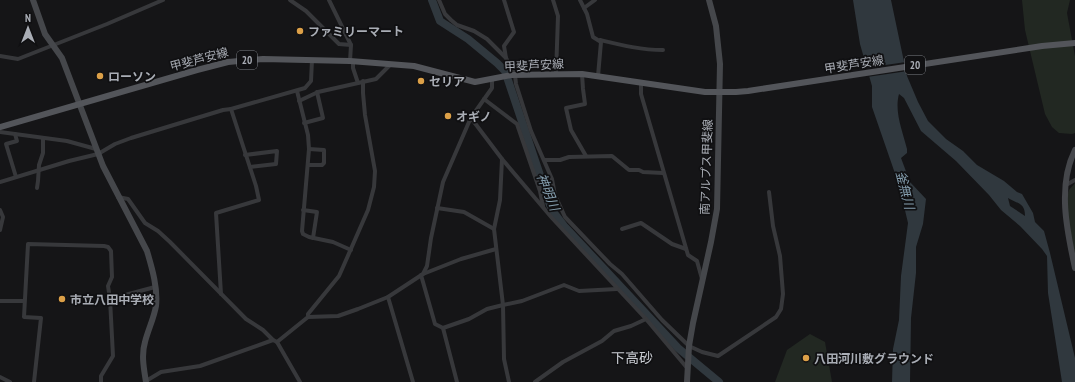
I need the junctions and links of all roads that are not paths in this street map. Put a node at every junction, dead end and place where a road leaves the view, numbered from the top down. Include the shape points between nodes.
1 (33, 0) edge
2 (163, 0) edge
3 (290, 0) edge
4 (329, 0) edge
5 (439, 0) edge
6 (504, 0) edge
7 (553, 0) edge
8 (580, 0) edge
9 (595, 0) edge
10 (709, 0) edge
11 (584, 8) junction
12 (600, 40) junction
13 (1075, 43) edge
14 (52, 45) junction
15 (351, 45) junction
16 (663, 50) dead end
17 (0, 56) edge
18 (506, 58) junction
19 (312, 60) junction
20 (352, 61) junction
21 (391, 64) junction
22 (556, 74) junction
23 (582, 74) junction
24 (513, 75) junction
25 (598, 76) junction
26 (492, 79) junction
27 (363, 81) junction
28 (358, 82) junction
29 (641, 83) junction
30 (297, 91) junction
31 (317, 92) junction
32 (719, 93) junction
33 (484, 99) junction
34 (299, 101) junction
35 (80, 104) junction
36 (231, 109) junction
37 (471, 118) junction
38 (304, 123) junction
39 (0, 127) edge
40 (0, 132) edge
41 (15, 134) junction
42 (43, 138) junction
43 (309, 149) junction
44 (1075, 150) edge
45 (97, 151) junction
46 (245, 155) junction
47 (586, 156) junction
48 (502, 159) junction
49 (545, 160) junction
50 (308, 165) junction
51 (250, 167) junction
52 (38, 170) junction
53 (663, 173) junction
54 (16, 177) junction
55 (1075, 180) edge
56 (0, 182) edge
57 (1066, 185) junction
58 (36, 188) dead end
59 (769, 192) dead end
60 (118, 197) junction
61 (543, 207) junction
62 (437, 208) junction
63 (0, 210) edge
64 (303, 210) junction
65 (494, 229) junction
66 (622, 229) dead end
67 (0, 230) edge
68 (313, 238) junction
69 (496, 248) junction
70 (686, 249) junction
71 (351, 250) junction
72 (1075, 268) edge
73 (422, 274) junction
74 (702, 282) junction
75 (155, 287) junction
76 (617, 289) junction
77 (221, 294) junction
78 (388, 297) junction
79 (110, 299) junction
80 (0, 301) edge
81 (24, 301) junction
82 (503, 305) junction
83 (308, 317) junction
84 (646, 319) junction
85 (443, 328) junction
86 (275, 341) junction
87 (689, 348) junction
88 (688, 366) junction
89 (0, 378) edge
90 (10, 382) edge
91 (34, 382) edge
92 (100, 382) edge
93 (146, 382) edge
94 (300, 382) edge
95 (413, 382) edge
96 (457, 382) edge
97 (509, 382) edge
98 (535, 382) edge
99 (687, 382) edge

1 - 14 main road
2 - 14 street
3 - 15 street via 306,11 340,44
4 - 15 street
5 - 18 street via 445,14 451,20 487,39
6 - 18 street via 514,32 504,46
7 - 22 street via 558,16
8 - 11 street
9 - 11 street
10 - 32 main road, 南アルプス甲斐線 via 718,37
11 - 12 street via 593,37
12 - 16 street via 633,48
12 - 25 street
13 - 32 main road, 甲斐芦安線 / 20 via 755,90
14 - 17 street via 18,58
14 - 35 main road via 62,58
15 - 20 street
18 - 24 street
19 - 20 main road, 甲斐芦安線 / 20
19 - 30 street via 311,81 305,88
19 - 35 main road, 甲斐芦安線 / 20 via 263,59 228,62
20 - 21 main road, 甲斐芦安線 / 20
20 - 28 street
21 - 26 main road, 甲斐芦安線 / 20 via 427,69 475,82
21 - 27 street via 376,79
22 - 23 main road, 甲斐芦安線 / 20
22 - 24 main road, 甲斐芦安線 / 20
23 - 25 main road, 甲斐芦安線 / 20
23 - 47 street via 585,104 566,108 571,130
24 - 26 main road, 甲斐芦安線 / 20
24 - 49 street via 531,131
25 - 29 main road, 甲斐芦安線 / 20
26 - 33 street via 492,88
27 - 28 street
27 - 71 street via 365,115 375,171 374,187 371,202
28 - 31 street
29 - 32 main road, 甲斐芦安線 / 20
29 - 53 street via 641,94
30 - 34 street
30 - 36 street
31 - 34 street
31 - 38 street via 322,118
32 - 74 main road, 南アルプス甲斐線 via 717,208
33 - 37 street
33 - 61 street via 517,124
34 - 38 street
35 - 39 main road, 甲斐芦安線 / 20
35 - 45 main road
36 - 45 street via 131,138
36 - 46 street
37 - 48 street
37 - 62 street via 443,182
38 - 43 street
40 - 41 street
41 - 42 street
41 - 54 street via 17,141 6,144
42 - 45 street via 67,141
42 - 52 street via 43,153
43 - 50 street
43 - 50 street via 324,150 324,163
44 - 57 main road
45 - 52 street
45 - 60 main road
46 - 51 street
46 - 51 street via 277,151 276,164
47 - 49 street
47 - 53 street via 612,156 629,170
48 - 61 street
48 - 65 street via 500,200
49 - 87 street via 555,195 565,217 622,274
50 - 64 street
51 - 77 street via 259,200 216,213
52 - 54 street
52 - 58 street
53 - 70 street
54 - 56 street
55 - 57 street
57 - 72 main road via 1066,227
59 - 87 street via 780,256 783,294 781,309 776,317 718,356
60 - 75 main road via 147,251
60 - 77 street via 128,199 145,223 158,231
61 - 76 street
62 - 65 street via 464,212
62 - 73 street via 427,266
63 - 67 street via 3,217
64 - 68 street via 303,234
64 - 68 street via 317,212
65 - 69 street
66 - 70 street via 641,223 672,244
68 - 71 street via 333,242
69 - 73 street
69 - 82 street
70 - 74 street via 688,255 697,261
71 - 83 street via 339,276
73 - 78 street
73 - 85 street via 435,324
74 - 87 main road, 南アルプス甲斐線
75 - 79 street
75 - 93 main road via 156,307 143,352
76 - 82 street via 579,291 564,285 522,302
76 - 84 street
77 - 86 street via 246,320 264,330
78 - 83 street via 344,315
78 - 95 street
79 - 81 street via 108,286 112,277 111,251 108,247 28,244
79 - 92 street via 113,356 100,376
80 - 81 street
81 - 91 street via 24,317 41,318
82 - 85 street
82 - 97 street via 504,359
83 - 86 street
84 - 88 street
84 - 98 street via 614,331
85 - 96 street
86 - 93 street via 200,366 161,372
86 - 94 street
87 - 88 main road, 南アルプス甲斐線
88 - 99 main road, 南アルプス甲斐線
89 - 90 street

